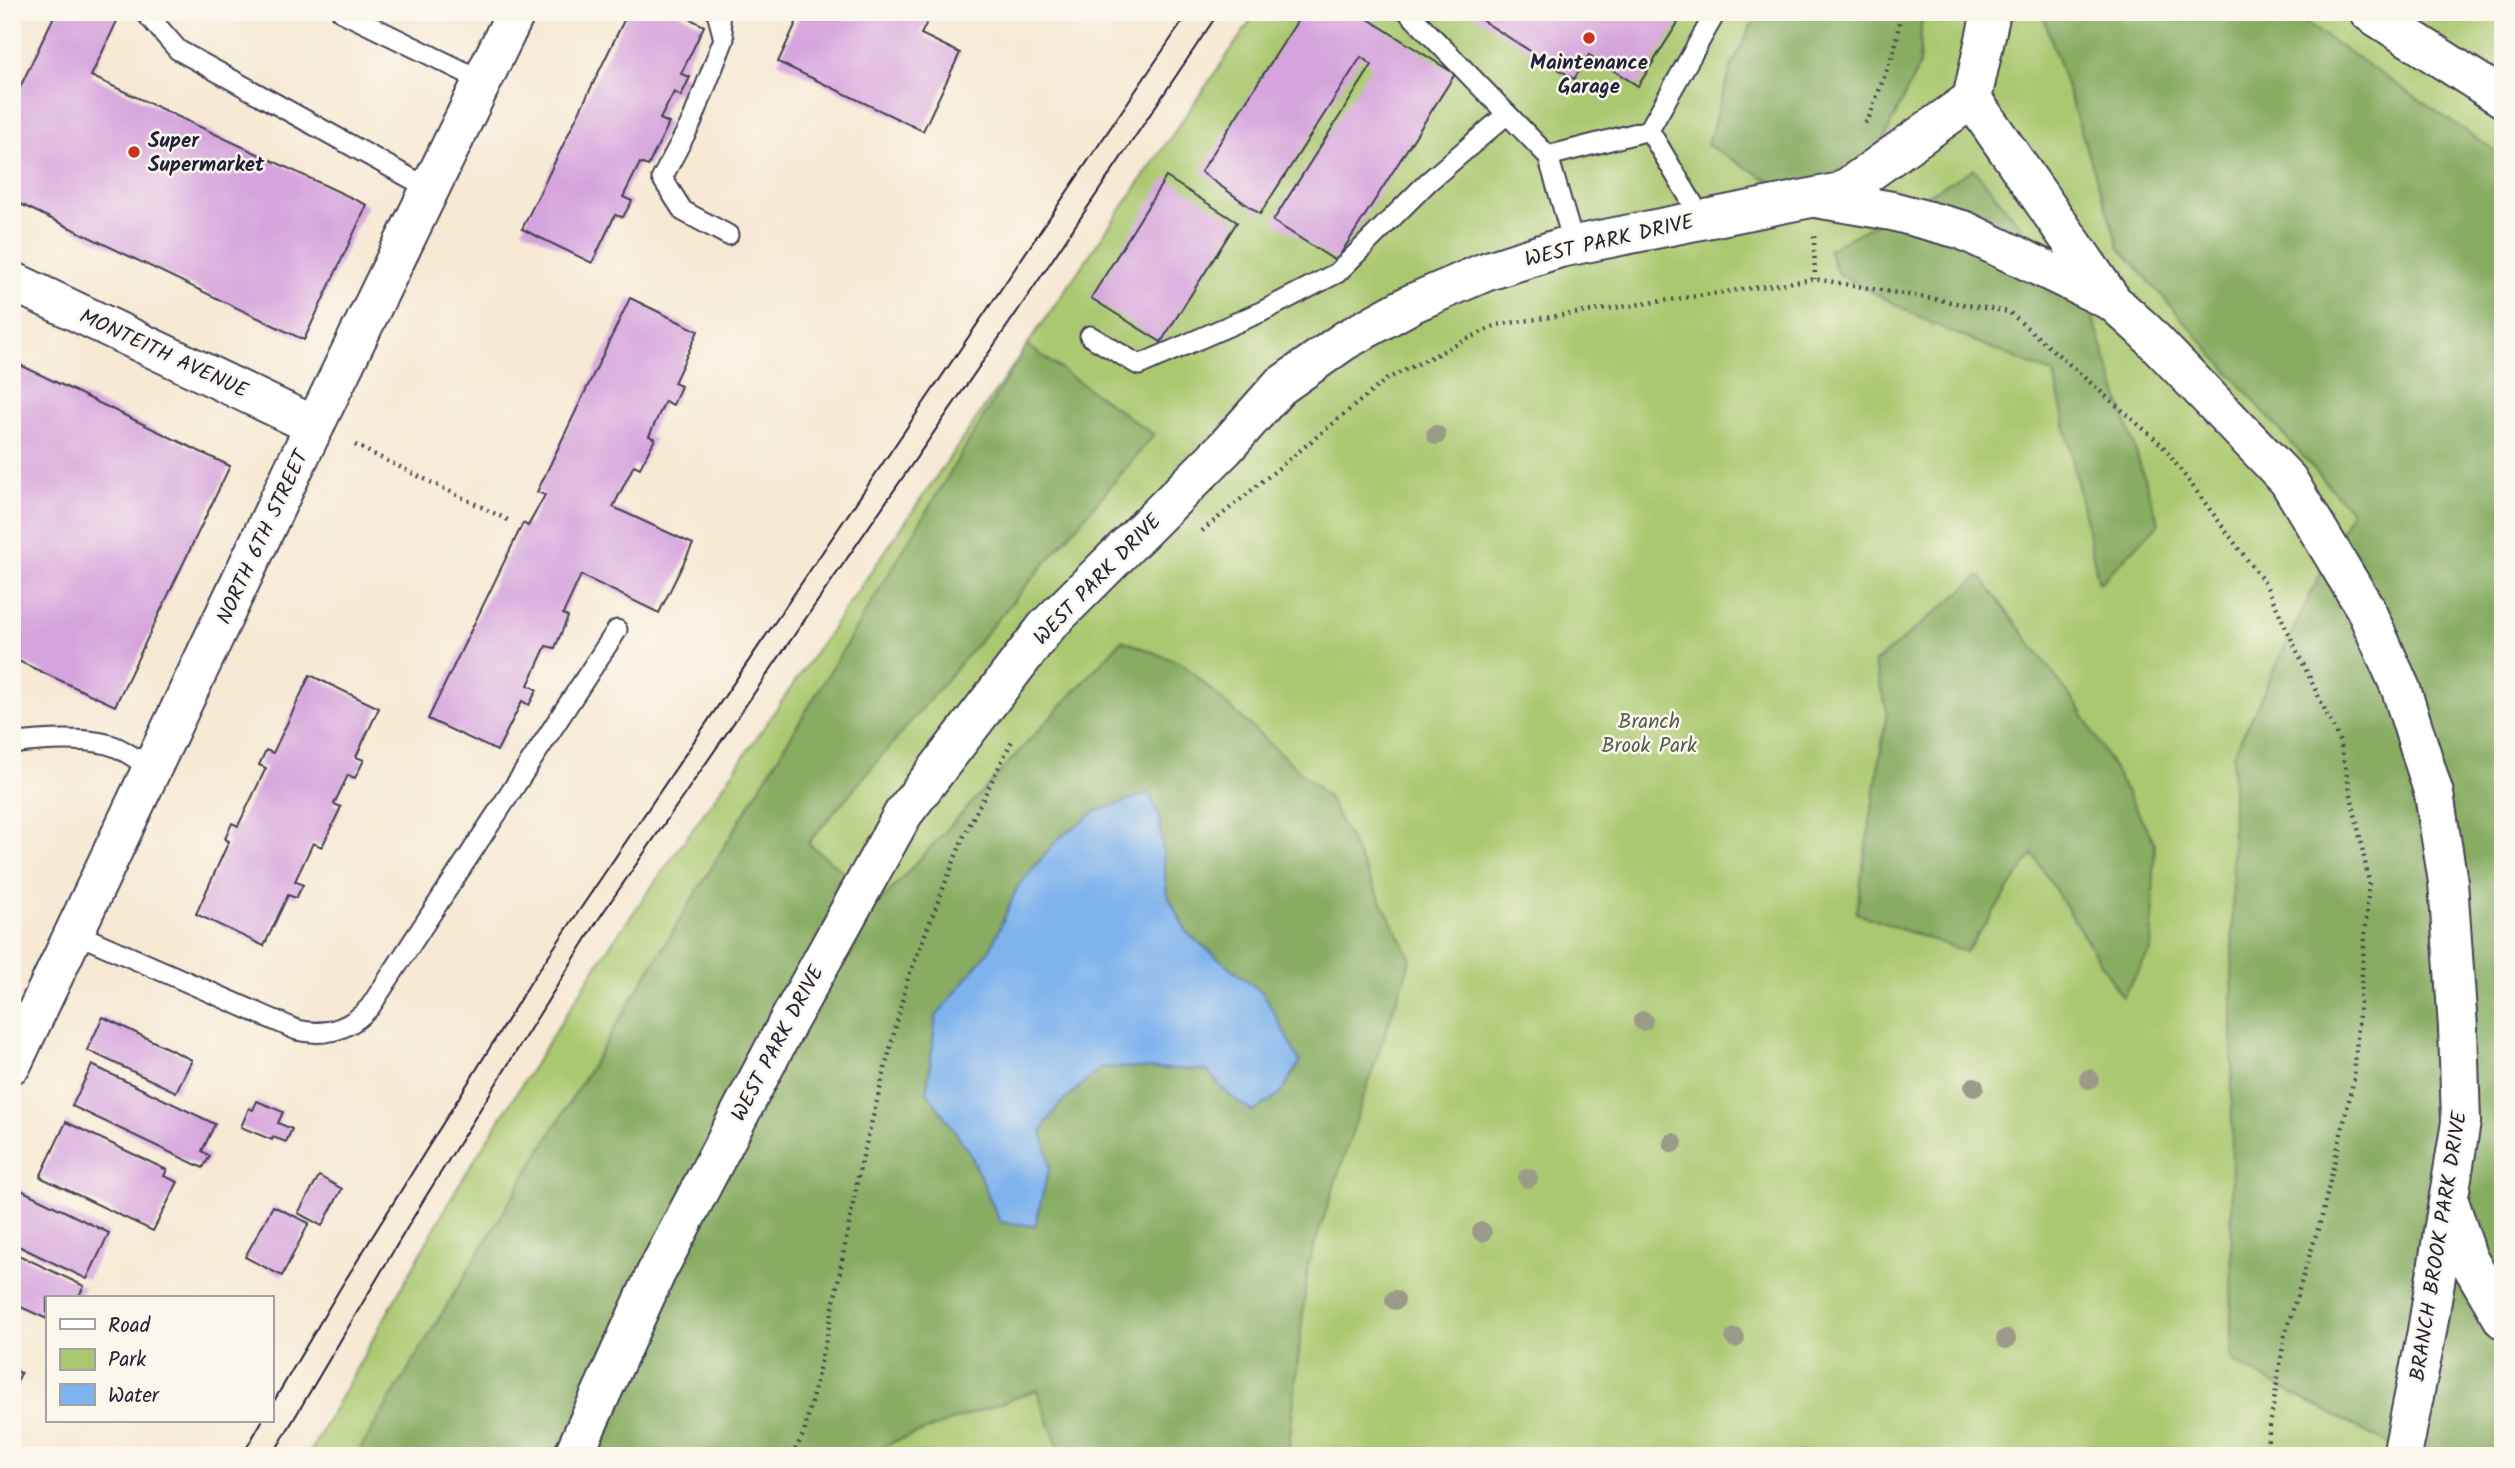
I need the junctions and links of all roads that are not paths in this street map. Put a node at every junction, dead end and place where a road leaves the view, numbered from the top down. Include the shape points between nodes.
1 (145, 12) edge
2 (342, 12) edge
3 (516, 12) edge
4 (717, 12) edge
5 (1408, 12) edge
6 (1716, 12) edge
7 (1991, 12) edge
8 (2369, 12) edge
9 (483, 81) junction
10 (2503, 98) edge
11 (1972, 99) junction
12 (1507, 114) junction
13 (1650, 130) junction
14 (1548, 156) junction
15 (430, 189) junction
16 (1814, 197) junction
17 (1702, 219) junction
18 (728, 234) dead end
19 (1574, 245) junction
20 (12, 281) edge
21 (2113, 302) junction
22 (1090, 336) dead end
23 (315, 426) junction
24 (617, 630) dead end
25 (12, 744) edge
26 (152, 769) junction
27 (75, 933) junction
28 (12, 1064) edge
29 (2448, 1199) junction
30 (2503, 1319) edge
31 (573, 1456) edge
32 (2402, 1456) edge

1 - 15 lane via 178,50
2 - 9 lane
3 - 9 street, NORTH 6TH STREET
4 - 18 lane via 724,39 692,121 662,178 683,211
5 - 12 lane
6 - 13 lane
7 - 11 street
8 - 10 street
9 - 15 street, NORTH 6TH STREET
11 - 16 street, WEST PARK DRIVE via 1841,192
11 - 21 street, BRANCH BROOK PARK DRIVE
12 - 14 lane
12 - 22 lane via 1428,182 1337,273 1139,365
13 - 14 lane
13 - 17 lane
14 - 19 lane
15 - 23 street, NORTH 6TH STREET
16 - 17 street, WEST PARK DRIVE
16 - 21 street via 1963,230
17 - 19 street, WEST PARK DRIVE
19 - 31 street, WEST PARK DRIVE via 1485,272 1413,303 1344,341 1279,387 1225,448 1046,627 903,814 656,1273
20 - 23 street, MONTEITH AVENUE
21 - 29 street, BRANCH BROOK PARK DRIVE via 2288,480 2365,608 2400,689 2434,794 2448,882 2461,1122
23 - 26 street, NORTH 6TH STREET
24 - 27 lane via 359,1020 330,1032 297,1030
25 - 26 lane via 44,739 116,747
26 - 27 street, NORTH 6TH STREET
27 - 28 street, NORTH 6TH STREET
29 - 30 street via 2468,1259
29 - 32 street, BRANCH BROOK PARK DRIVE

